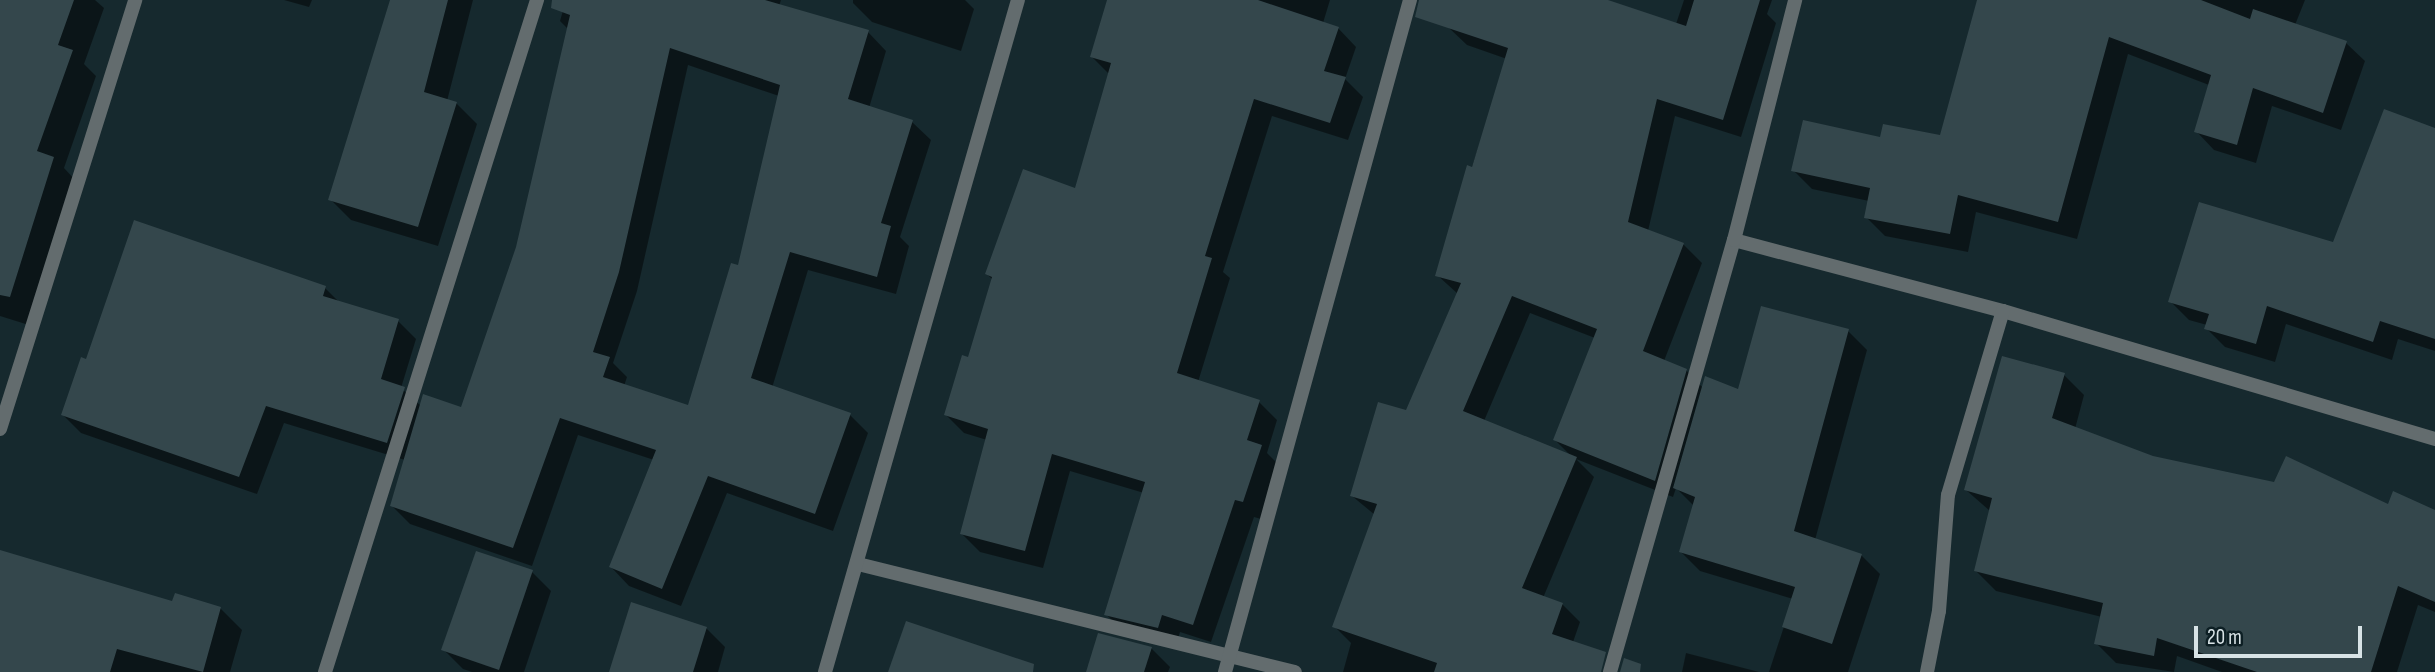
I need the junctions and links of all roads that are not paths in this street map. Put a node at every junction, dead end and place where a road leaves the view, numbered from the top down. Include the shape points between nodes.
1 (135, 0) edge
2 (537, 0) edge
3 (1018, 0) edge
4 (1410, 0) edge
5 (1794, 0) edge
6 (1734, 240) junction
7 (2003, 311) junction
8 (0, 429) edge
9 (2435, 439) edge
10 (858, 564) junction
11 (1229, 656) junction
12 (325, 672) edge
13 (825, 672) edge
14 (1225, 672) edge
15 (1294, 672) edge
16 (1610, 672) edge
17 (1927, 672) edge

1 - 8 street
2 - 12 street
3 - 10 street
4 - 11 street
5 - 6 street
6 - 7 street
6 - 16 street
7 - 9 street
7 - 17 street via 1948,495 1939,611
10 - 11 street
10 - 13 street
11 - 14 street
11 - 15 street

